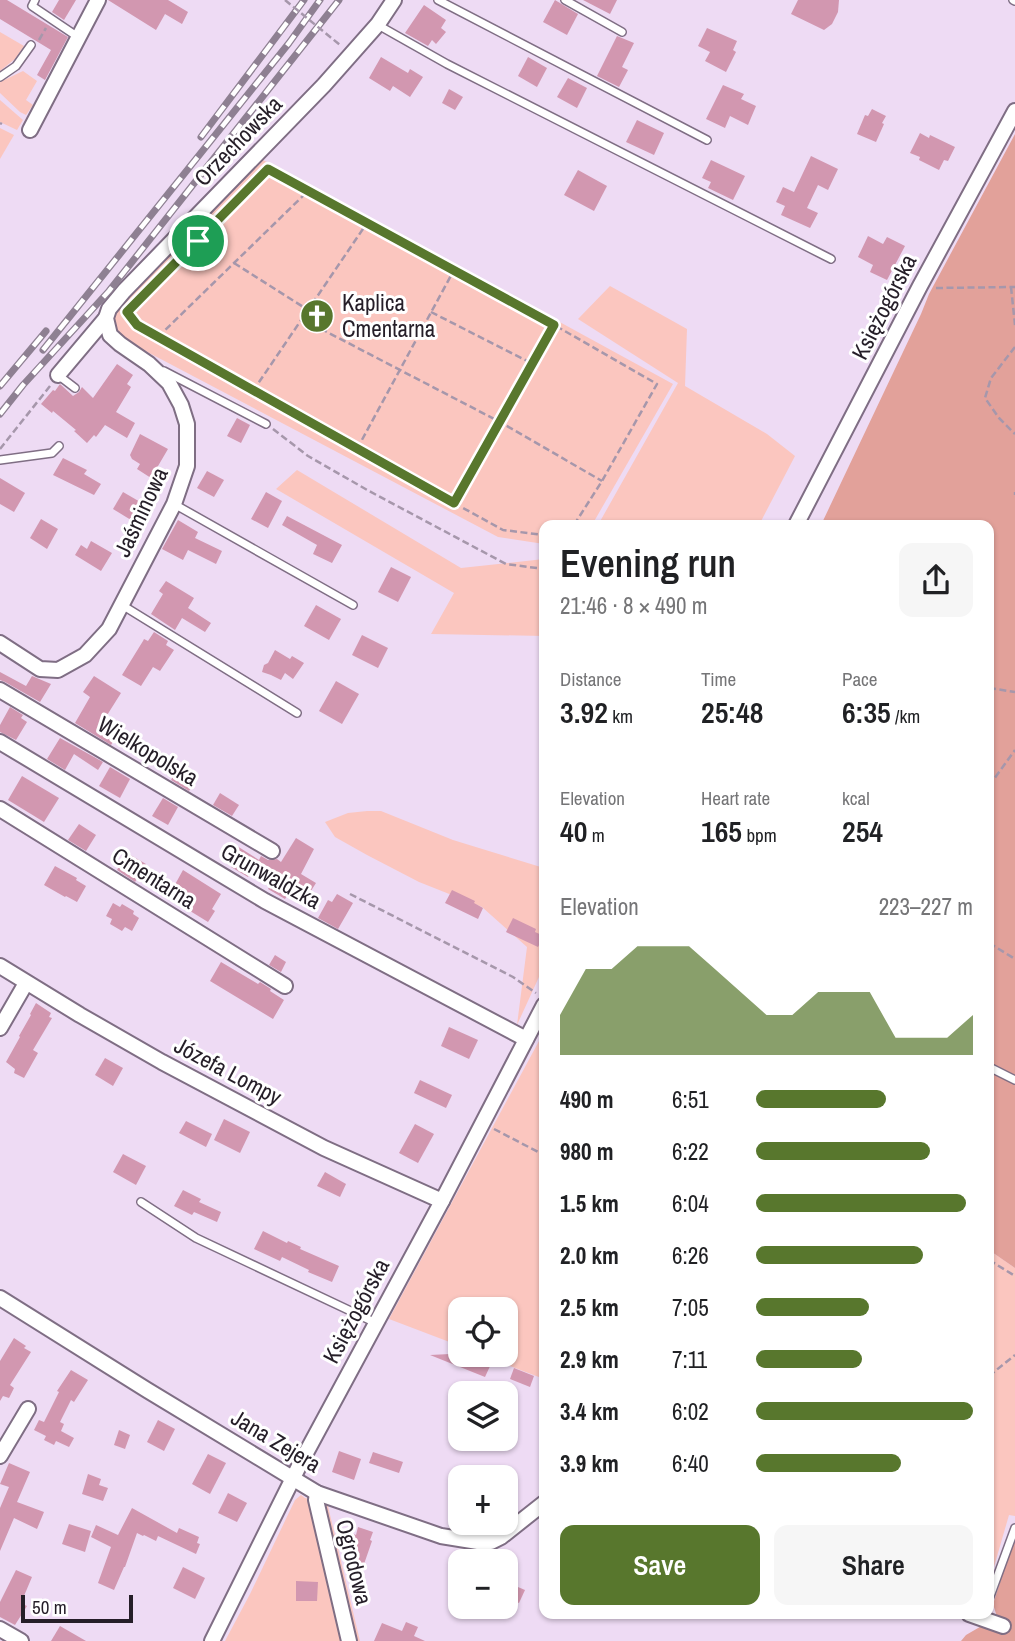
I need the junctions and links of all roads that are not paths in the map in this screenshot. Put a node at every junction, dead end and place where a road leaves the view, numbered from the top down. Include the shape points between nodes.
1 (35, 0) edge
2 (98, 0) edge
3 (394, 0) edge
4 (438, 0) edge
5 (565, 0) edge
6 (378, 24) junction
7 (622, 32) dead end
8 (78, 37) junction
9 (31, 45) road end
10 (0, 77) edge
11 (1015, 111) edge
12 (30, 130) dead end
13 (707, 140) dead end
14 (831, 259) dead end
15 (108, 318) junction
16 (149, 364) junction
17 (58, 375) joint
18 (75, 388) dead end
19 (266, 424) road end
20 (59, 446) dead end
21 (0, 460) edge
22 (174, 504) junction
23 (799, 520) edge
24 (122, 604) junction
25 (353, 605) dead end
26 (0, 643) edge
27 (0, 690) edge
28 (297, 713) dead end
29 (0, 743) edge
30 (0, 809) edge
31 (272, 851) dead end
32 (0, 966) edge
33 (26, 983) junction
34 (285, 986) dead end
35 (539, 1007) edge
36 (0, 1028) edge
37 (526, 1039) junction
38 (994, 1070) edge
39 (1015, 1080) edge
40 (442, 1201) junction
41 (141, 1202) dead end
42 (0, 1298) edge
43 (376, 1323) junction
44 (28, 1409) dead end
45 (0, 1456) edge
46 (293, 1479) junction
47 (317, 1493) junction
48 (539, 1507) edge
49 (1015, 1528) edge
50 (994, 1585) edge
51 (988, 1619) edge
52 (1003, 1626) dead end
53 (0, 1629) edge
54 (21, 1641) edge
55 (212, 1641) edge
56 (349, 1641) edge

1 - 8 lane via 32,6
2 - 8 street
3 - 6 street, Orzechowska
4 - 13 lane
5 - 7 lane
6 - 14 lane via 447,64
6 - 15 street, Orzechowska via 124,291
8 - 12 street
9 - 10 lane via 16,66
11 - 23 street, Księżogórska
15 - 16 street, Jaśminowa via 110,335
15 - 17 street, Orzechowska
16 - 19 lane
16 - 22 street, Jaśminowa via 169,383 187,424 187,466
17 - 18 lane
20 - 21 lane via 52,453
22 - 24 street, Jaśminowa
22 - 25 lane
24 - 26 street, Jaśminowa via 109,629 85,655 58,670 40,669
24 - 28 lane
27 - 31 street, Wielkopolska
29 - 37 street, Grunwaldzka via 265,901
30 - 34 street, Cmentarna
32 - 33 street, Józefa Lompy
33 - 36 street
33 - 40 street, Józefa Lompy via 324,1148
35 - 37 street, Księżogórska
37 - 40 street, Księżogórska
38 - 39 lane
40 - 43 street, Księżogórska
41 - 43 lane via 196,1238
42 - 46 street, Jana Zejera
43 - 46 street, Księżogórska
44 - 45 street
46 - 47 street, Jana Zejera
46 - 55 street, Księżogórska
47 - 48 street, Jana Zejera via 441,1536 478,1542 501,1537
47 - 56 street, Ogrodowa
49 - 50 lane
51 - 52 street
53 - 54 street

